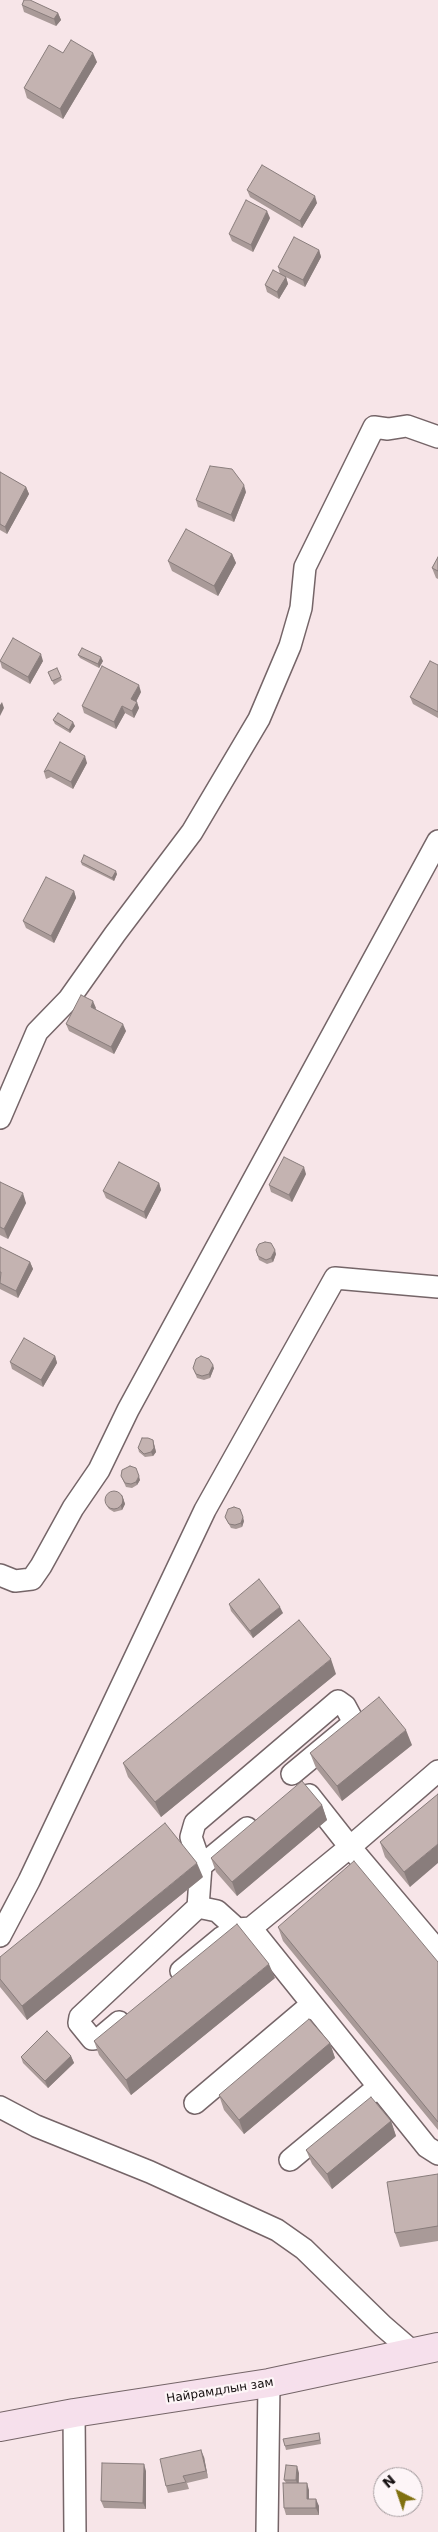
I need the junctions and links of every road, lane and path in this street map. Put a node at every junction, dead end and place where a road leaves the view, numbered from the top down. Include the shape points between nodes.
1 (438, 437) edge
2 (438, 841) edge
3 (0, 1118) edge
4 (438, 1287) edge
5 (0, 1575) edge
6 (276, 1754) junction
7 (438, 1772) edge
8 (293, 1785) junction
9 (262, 1816) edge
10 (350, 1847) junction
11 (200, 1866) junction
12 (198, 1907) junction
13 (244, 1929) junction
14 (0, 1936) edge
15 (435, 1943) edge
16 (168, 1982) edge
17 (312, 2004) junction
18 (138, 2007) edge
19 (378, 2087) junction
20 (195, 2103) dead end
21 (0, 2107) edge
22 (438, 2154) edge
23 (290, 2160) dead end
24 (426, 2350) edge
25 (269, 2384) junction
26 (74, 2412) junction
27 (0, 2427) edge
28 (75, 2532) edge
29 (267, 2532) edge

1 - 3 street via 407,426 374,427 305,567 301,608 290,646 259,718 192,832 69,999 38,1032
2 - 5 street via 128,1410 99,1470 32,1579 15,1581
4 - 14 street via 335,1278 205,1510
6 - 8 street
6 - 8 street via 338,1701 345,1706 352,1719 351,1725
6 - 11 street via 195,1823 191,1837
7 - 10 street
8 - 10 street
9 - 11 street
10 - 13 street
10 - 15 street
11 - 12 street
12 - 13 street via 217,1911
12 - 18 street via 80,2017 79,2022 92,2039 100,2038
13 - 16 street via 221,1938
13 - 17 street
17 - 19 street
17 - 20 street
19 - 22 street via 427,2147
19 - 23 street
21 - 24 street via 36,2126 150,2172 277,2230
24 - 25 main road, Найрамдлын зам
25 - 26 main road, Найрамдлын зам
25 - 29 street
26 - 27 main road, Найрамдлын зам
26 - 28 street

